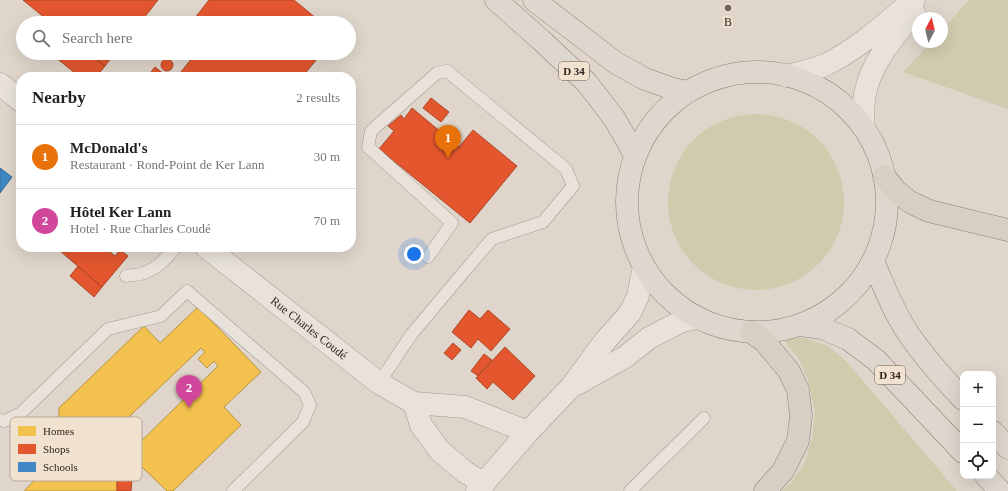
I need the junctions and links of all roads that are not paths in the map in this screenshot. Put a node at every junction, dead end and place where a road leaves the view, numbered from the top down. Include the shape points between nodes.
1 (496, 0) edge
2 (534, 0) edge
3 (914, 0) edge
4 (922, 0) edge
5 (787, 76) junction
6 (0, 84) edge
7 (688, 92) junction
8 (16, 97) edge
9 (864, 128) junction
10 (635, 156) junction
11 (884, 176) junction
12 (1008, 230) edge
13 (172, 252) edge
14 (212, 252) edge
15 (428, 257) dead end
16 (873, 261) junction
17 (644, 267) junction
18 (126, 276) dead end
19 (698, 318) junction
20 (800, 325) junction
21 (751, 332) junction
22 (379, 383) junction
23 (571, 387) junction
24 (960, 396) edge
25 (414, 403) junction
26 (14, 417) edge
27 (704, 418) dead end
28 (10, 419) edge
29 (0, 420) edge
30 (528, 432) junction
31 (996, 435) edge
32 (1008, 448) edge
33 (960, 449) edge
34 (480, 488) edge
35 (232, 491) edge
36 (630, 491) edge
37 (765, 491) edge

1 - 10 main road, D 34 via 587,83 614,118
2 - 7 main road, D 34 via 616,63 645,79 673,90
3 - 5 street via 846,54 824,65
4 - 9 street via 880,55 870,77 863,111
5 - 7 main road via 767,73 726,76 706,82
5 - 9 main road via 810,84 838,100
6 - 8 street
7 - 10 main road via 662,113 651,126
9 - 11 main road via 880,159
10 - 17 main road via 627,193 627,212 630,231
11 - 12 highway via 896,191 910,202 929,211
11 - 16 main road via 887,211 880,245
13 - 18 lane via 154,268 142,274
14 - 22 street, Rue Charles Coudé
15 - 22 lane via 452,223 368,147 371,131 437,73 447,71 566,169 573,186 543,222 492,239 412,335
16 - 20 main road via 860,282 842,300 823,314
16 - 24 main road via 907,332 928,362
17 - 19 main road via 668,297
17 - 23 street via 638,296 630,313 605,341
19 - 21 main road via 724,328
19 - 23 street via 682,321 649,338 625,357
20 - 21 main road via 768,332
20 - 33 main road, D 34 via 822,328 848,339 876,360
21 - 37 highway via 764,341 789,371 798,390 801,416 798,441 783,471
22 - 25 street, Rue Charles Coudé
23 - 30 street
25 - 30 street, Rue Charles Coudé via 465,407
25 - 34 street via 421,425 440,451
26 - 35 lane via 21,414 108,329 161,316 187,291 304,392 310,405 303,422
27 - 36 lane
28 - 29 lane
30 - 34 street
31 - 32 main road

